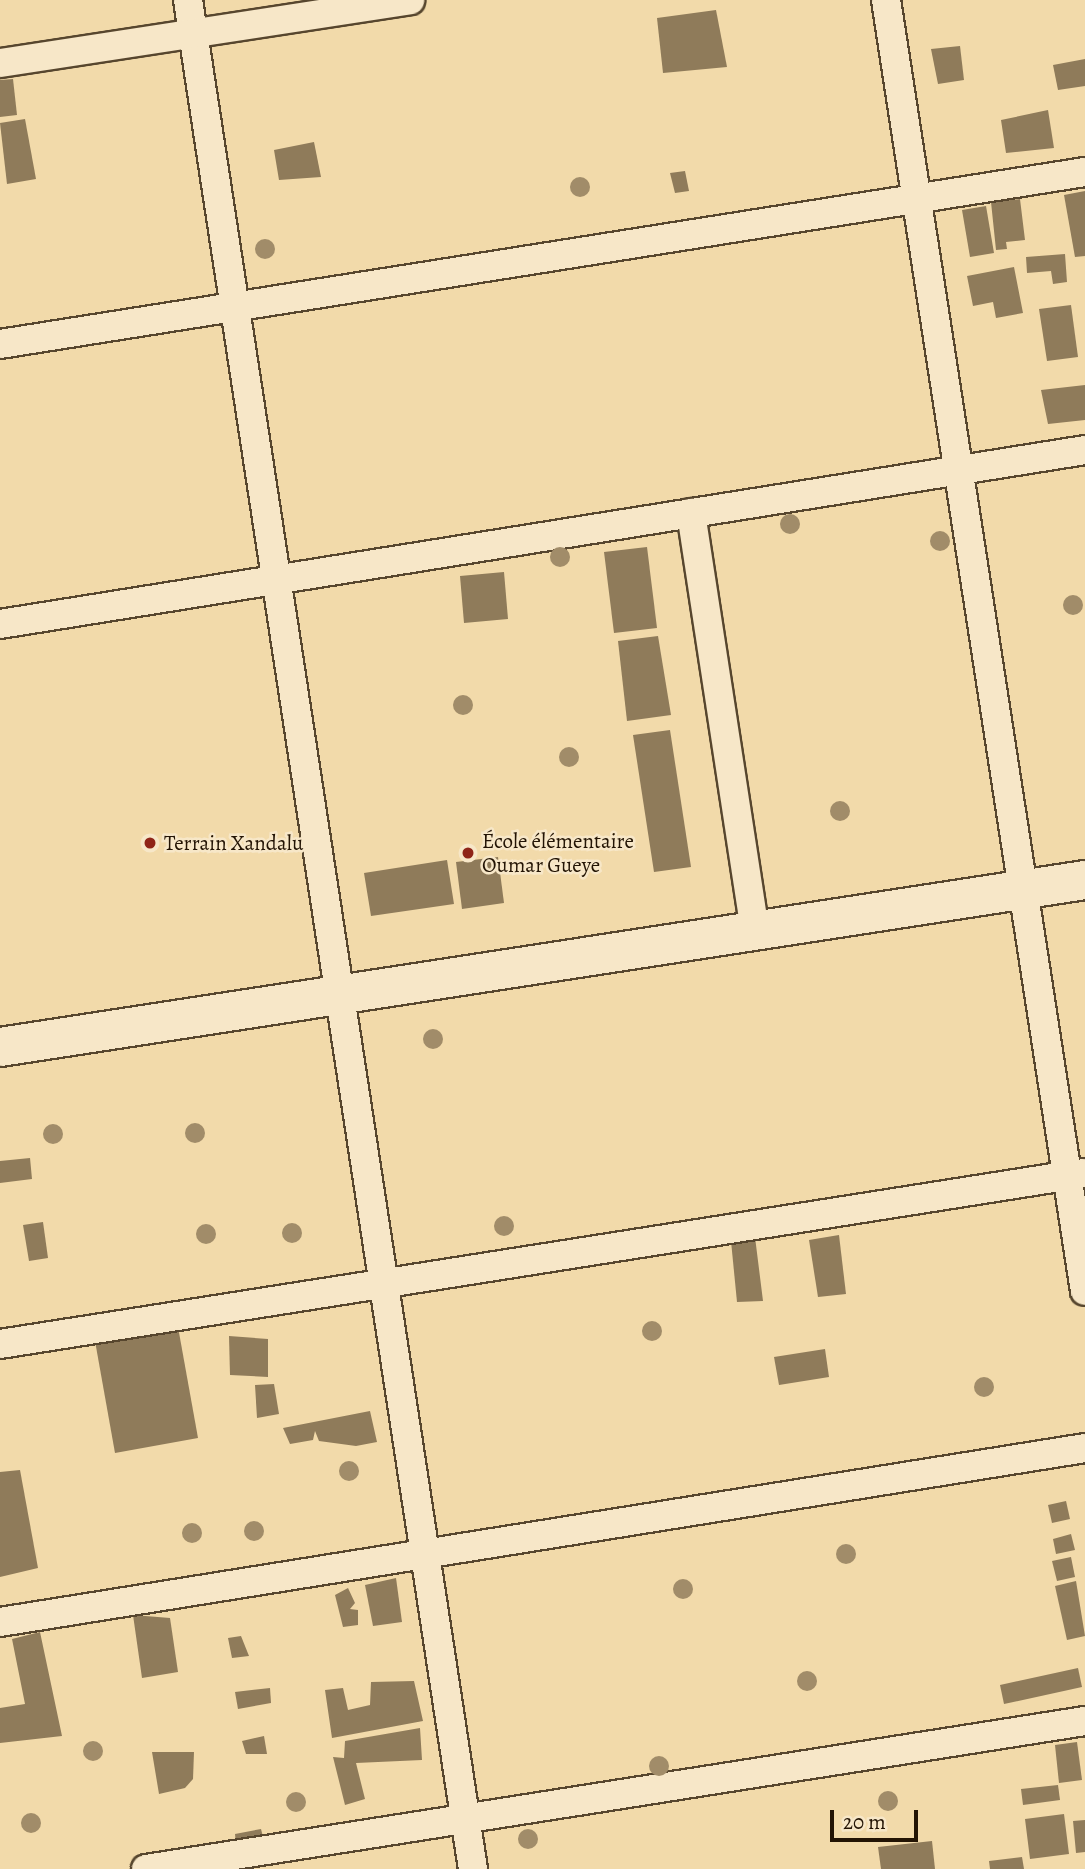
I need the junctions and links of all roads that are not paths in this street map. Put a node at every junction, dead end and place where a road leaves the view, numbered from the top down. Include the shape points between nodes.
1 (188, 0) edge
2 (410, 0) edge
3 (886, 0) edge
4 (193, 34) junction
5 (0, 63) edge
6 (1085, 172) edge
7 (917, 198) junction
8 (235, 306) junction
9 (0, 344) edge
10 (1085, 450) edge
11 (959, 470) junction
12 (691, 513) junction
13 (276, 580) junction
14 (0, 624) edge
15 (1085, 880) edge
16 (1023, 890) junction
17 (755, 931) junction
18 (340, 995) junction
19 (0, 1047) edge
20 (1076, 1174) edge
21 (383, 1284) junction
22 (1085, 1291) edge
23 (0, 1344) edge
24 (1085, 1448) edge
25 (425, 1554) junction
26 (0, 1622) edge
27 (1085, 1721) edge
28 (465, 1819) junction
29 (146, 1869) edge
30 (473, 1869) edge

1 - 4 street
2 - 4 street
3 - 7 street
4 - 5 street
4 - 8 street
6 - 7 street
7 - 8 street
7 - 11 street
8 - 9 street
8 - 13 street
10 - 11 street
11 - 12 street
11 - 16 street
12 - 13 street
12 - 17 street
13 - 14 street
13 - 18 street
15 - 16 main road
16 - 17 main road
16 - 20 street
17 - 18 main road
18 - 19 main road
18 - 21 street
20 - 21 street
20 - 22 street
21 - 23 street
21 - 25 street
24 - 25 street
25 - 26 street
25 - 28 street
27 - 28 street
28 - 29 street
28 - 30 street

